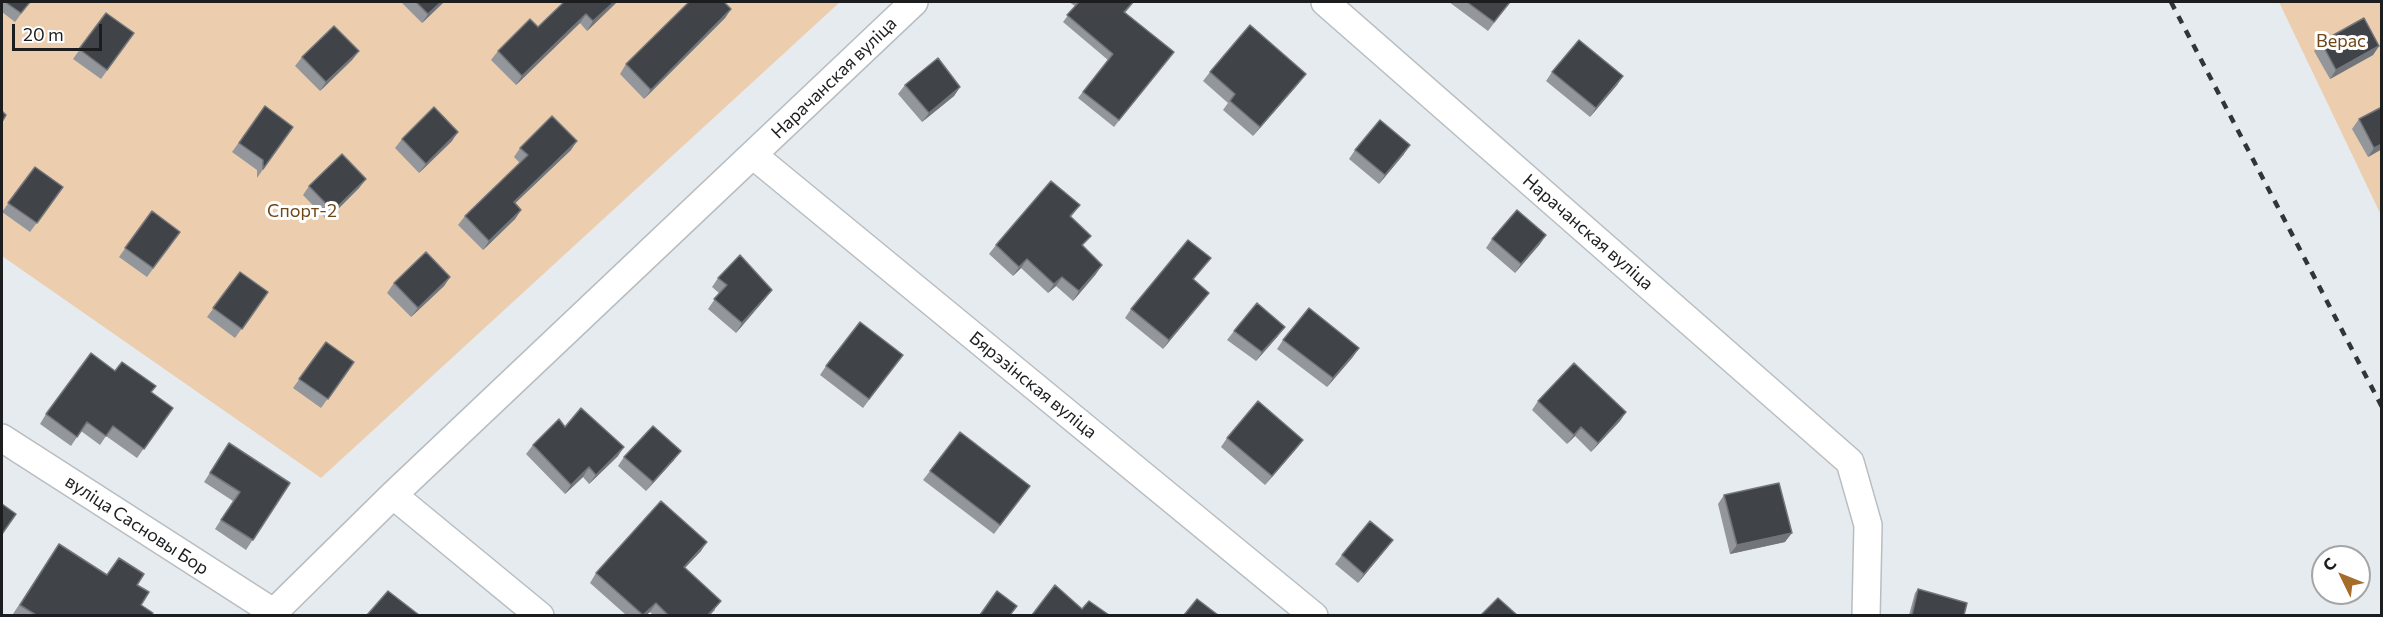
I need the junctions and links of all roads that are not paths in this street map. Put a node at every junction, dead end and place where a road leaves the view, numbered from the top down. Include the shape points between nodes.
1 (914, 2) edge
2 (1325, 2) edge
3 (753, 155) junction
4 (2, 438) edge
5 (393, 495) junction
6 (271, 614) edge
7 (540, 615) edge
8 (1314, 615) edge
9 (1866, 615) edge

1 - 3 street, Нарачанская вуліца
2 - 9 street, Нарачанская вуліца via 1850,462 1868,525
3 - 5 street, Нарачанская вуліца
3 - 8 street, Бярэзінская вуліца
4 - 6 street, вуліца Сасновы Бор
5 - 6 street, Нарачанская вуліца
5 - 7 street

